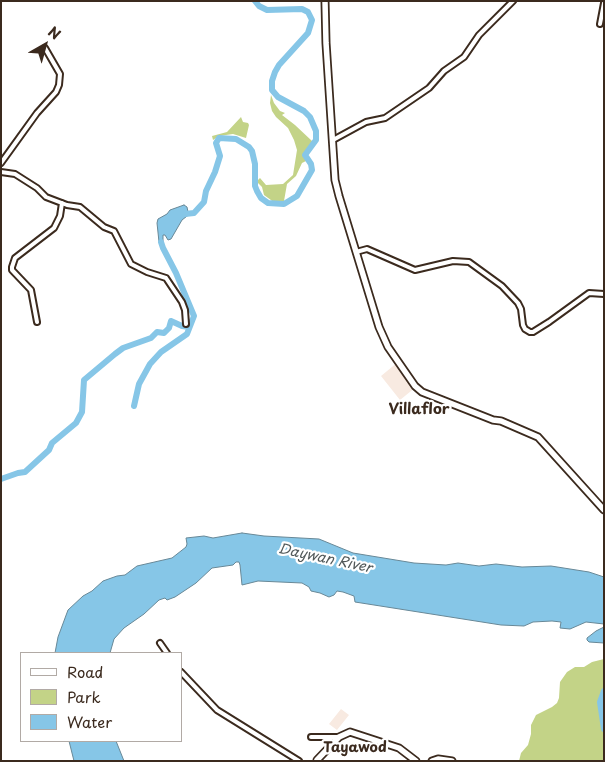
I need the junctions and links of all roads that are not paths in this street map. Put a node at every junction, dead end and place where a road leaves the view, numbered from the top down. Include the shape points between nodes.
1 (325, 1) edge
2 (512, 1) edge
3 (604, 3) edge
4 (600, 24) dead end
5 (45, 48) dead end
6 (333, 140) junction
7 (1, 163) edge
8 (1, 172) edge
9 (62, 203) junction
10 (356, 252) junction
11 (604, 294) edge
12 (37, 322) dead end
13 (186, 324) dead end
14 (604, 510) edge
15 (160, 643) dead end
16 (167, 652) edge
17 (182, 673) edge
18 (311, 737) dead end
19 (339, 738) junction
20 (316, 760) edge
21 (299, 761) edge
22 (416, 761) edge
23 (432, 761) edge
24 (452, 761) edge

1 - 6 street
2 - 6 street via 464,57 444,71 429,88 385,118 366,122
3 - 4 street
5 - 7 street via 60,74 58,90
6 - 10 street via 335,180
8 - 9 street via 15,174
9 - 12 street via 58,223 15,258 12,267 30,288
9 - 13 street via 80,207 114,231 129,261 135,266 166,278 182,302
10 - 11 street via 367,249 415,270 453,261 469,262 503,287 518,303 524,327 530,332 550,322 589,293
10 - 14 street via 383,337 419,390 538,437
15 - 16 street
17 - 21 street via 217,710
18 - 19 street
19 - 20 street
19 - 22 street via 353,733 399,748
23 - 24 street

